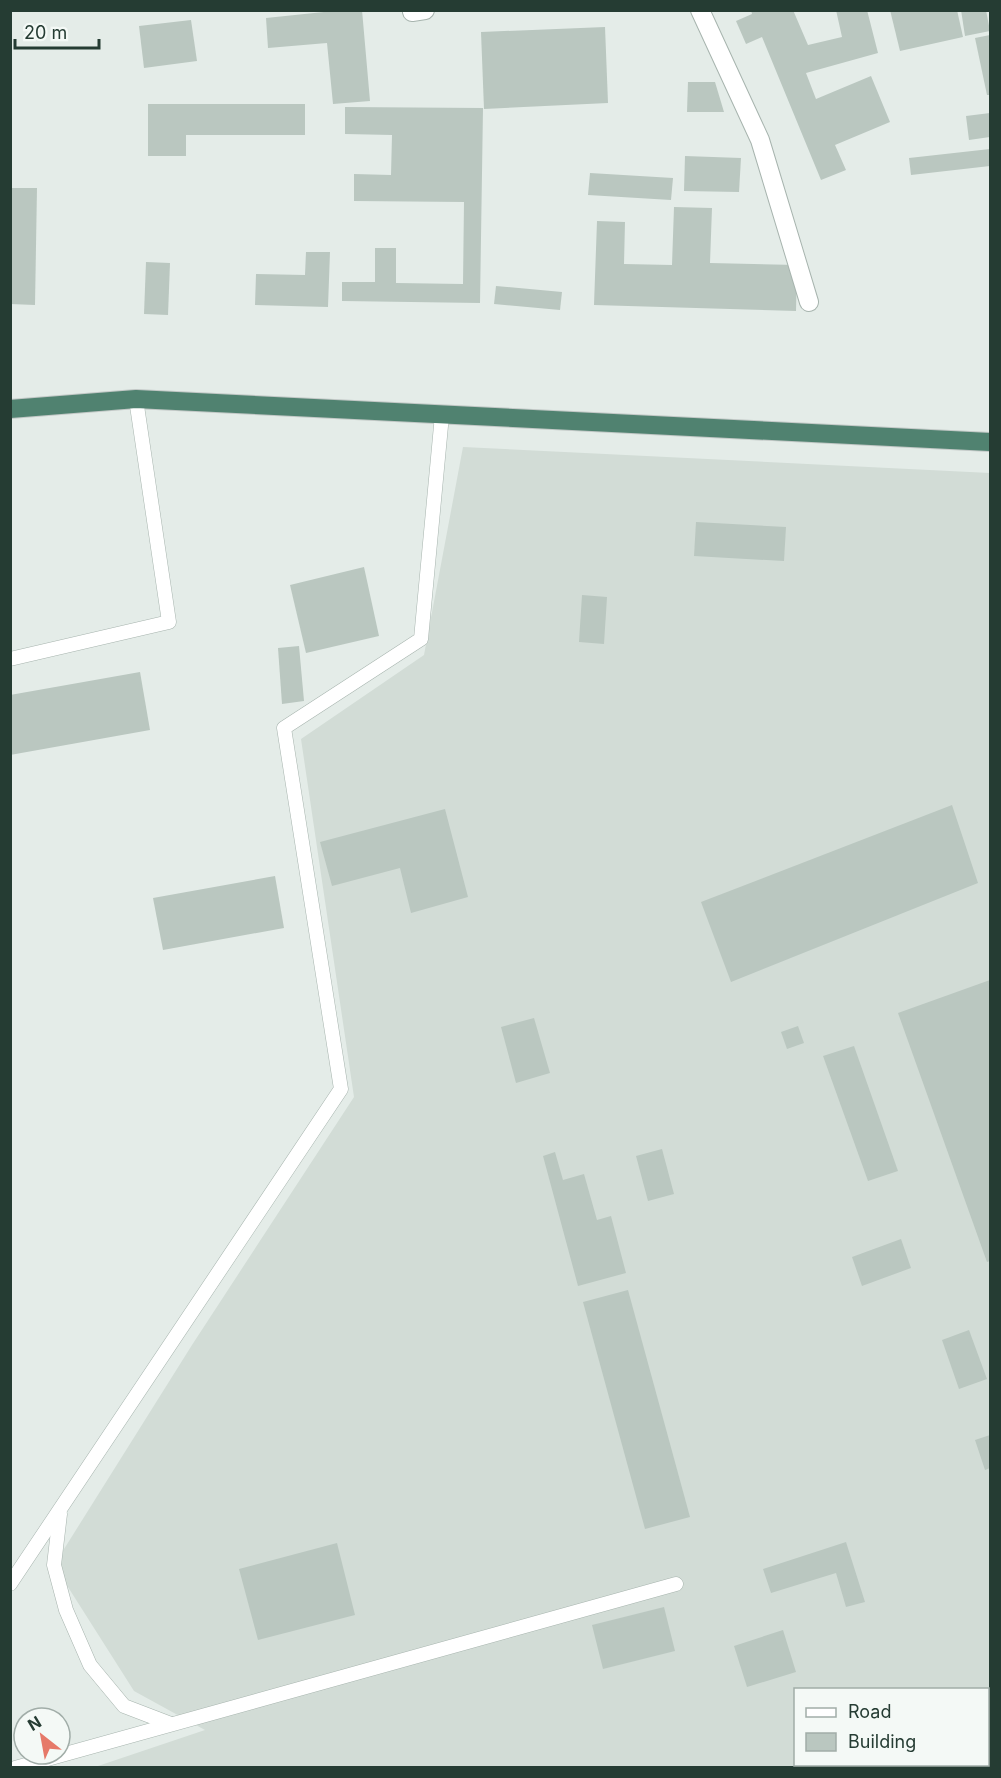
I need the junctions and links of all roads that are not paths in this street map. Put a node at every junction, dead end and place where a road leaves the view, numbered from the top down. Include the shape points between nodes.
1 (700, 10) edge
2 (809, 302) dead end
3 (136, 399) junction
4 (10, 409) edge
5 (442, 415) junction
6 (990, 442) edge
7 (10, 658) edge
8 (60, 1512) junction
9 (10, 1584) edge
10 (676, 1584) dead end
11 (171, 1724) junction
12 (15, 1767) edge

1 - 2 street via 759,140
3 - 4 highway
3 - 5 highway
3 - 7 lane via 169,622
5 - 6 highway
5 - 8 lane via 421,639 284,728 341,1089
8 - 9 lane
8 - 11 lane via 54,1565 66,1610 90,1665 124,1706
10 - 11 lane
11 - 12 lane

